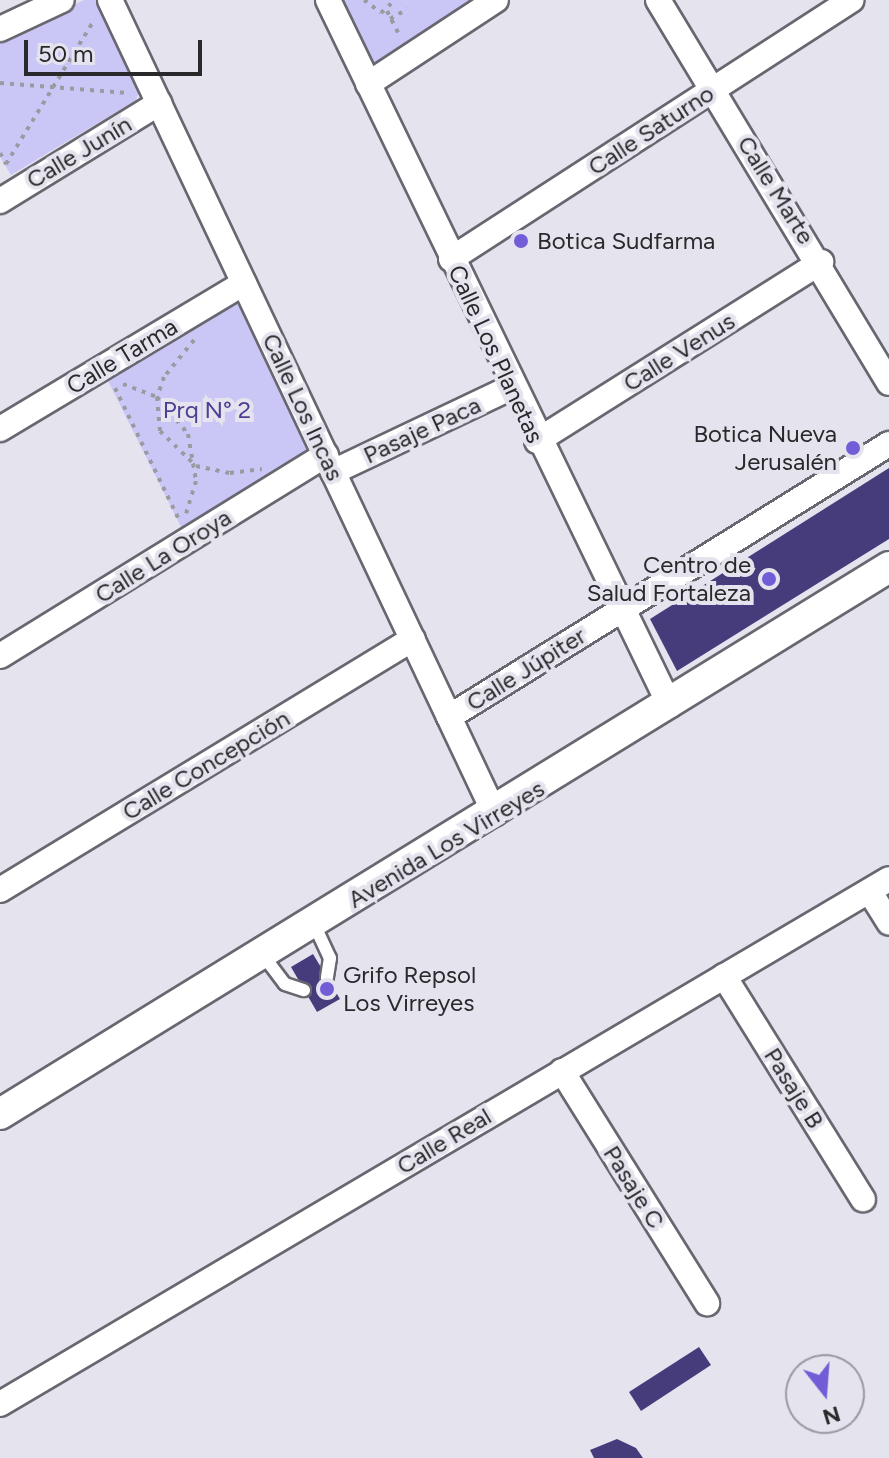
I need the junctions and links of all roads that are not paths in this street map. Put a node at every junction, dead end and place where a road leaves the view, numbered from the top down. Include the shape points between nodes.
1 (62, 0) edge
2 (328, 0) edge
3 (496, 0) edge
4 (658, 0) edge
5 (851, 0) edge
6 (104, 7) edge
7 (0, 29) edge
8 (368, 84) junction
9 (713, 89) junction
10 (159, 103) junction
11 (0, 201) edge
12 (451, 259) junction
13 (821, 262) junction
14 (244, 283) junction
15 (889, 383) edge
16 (512, 387) junction
17 (0, 429) edge
18 (537, 441) junction
19 (889, 444) edge
20 (330, 464) junction
21 (889, 567) edge
22 (622, 610) junction
23 (413, 639) junction
24 (0, 656) edge
25 (670, 706) junction
26 (449, 717) junction
27 (495, 814) junction
28 (880, 885) edge
29 (0, 890) edge
30 (889, 922) edge
31 (314, 924) junction
32 (263, 955) junction
33 (724, 976) junction
34 (327, 978) dead end
35 (304, 990) dead end
36 (562, 1071) junction
37 (0, 1114) edge
38 (863, 1199) dead end
39 (707, 1303) dead end
40 (0, 1404) edge

1 - 7 street
2 - 8 street, Calle Los Planetas
3 - 8 street
4 - 9 street, Calle Marte
5 - 9 street, Calle Saturno
6 - 10 street, Calle Los Incas
8 - 12 street, Calle Los Planetas
9 - 12 street, Calle Saturno
9 - 13 street, Calle Marte
10 - 11 street, Calle Junín
10 - 14 street, Calle Los Incas
12 - 16 street, Calle Los Planetas
13 - 15 street, Calle Marte
13 - 18 street, Calle Venus
14 - 17 street, Calle Tarma
14 - 20 street, Calle Los Incas
16 - 18 street, Calle Los Planetas
16 - 20 street, Pasaje Paca
18 - 22 street, Calle Los Planetas
19 - 22 street, Calle Júpiter
20 - 23 street, Calle Los Incas
20 - 24 street, Calle La Oroya
21 - 25 street, Avenida Los Virreyes
22 - 25 street, Calle Los Planetas
22 - 26 street, Calle Júpiter
23 - 26 street, Calle Los Incas
23 - 29 street, Calle Concepción
25 - 27 street, Avenida Los Virreyes
26 - 27 street, Calle Los Incas
27 - 31 street, Avenida Los Virreyes
28 - 30 street
28 - 33 street, Calle Real
31 - 32 street, Avenida Los Virreyes
31 - 34 lane via 330,958
32 - 35 lane via 285,984
32 - 37 street, Avenida Los Virreyes
33 - 36 street, Calle Real
33 - 38 street, Pasaje B
36 - 39 street, Pasaje C
36 - 40 street, Calle Real

